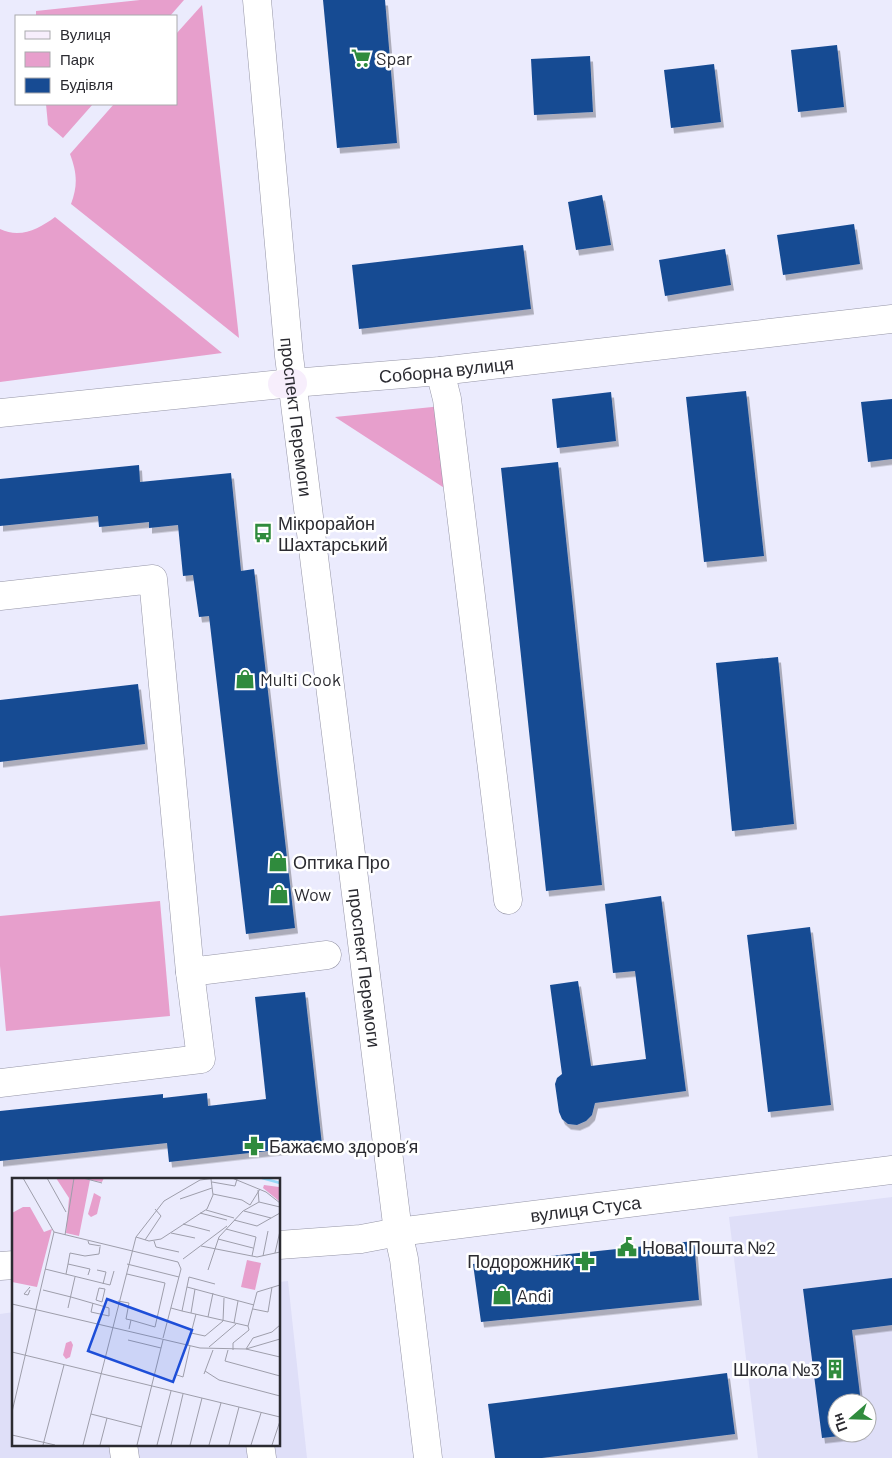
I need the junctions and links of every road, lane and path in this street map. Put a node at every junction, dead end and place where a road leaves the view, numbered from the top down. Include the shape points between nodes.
1 (257, 0) edge
2 (892, 319) edge
3 (440, 371) junction
4 (288, 384) junction
5 (0, 413) edge
6 (0, 596) edge
7 (508, 900) dead end
8 (327, 955) dead end
9 (190, 972) junction
10 (0, 1083) edge
11 (892, 1170) edge
12 (398, 1232) junction
13 (280, 1245) edge
14 (428, 1458) edge

1 - 4 street, проспект Перемоги via 288,346
2 - 3 street, Соборна вулиця
3 - 4 street, Соборна вулиця
3 - 7 street
4 - 5 street, Соборна вулиця
4 - 12 street, проспект Перемоги
6 - 9 street via 152,579
8 - 9 street
9 - 10 street via 201,1059
11 - 12 street, вулиця Стуса
12 - 13 street, вулиця Стуса via 361,1239
12 - 14 street, проспект Перемоги

